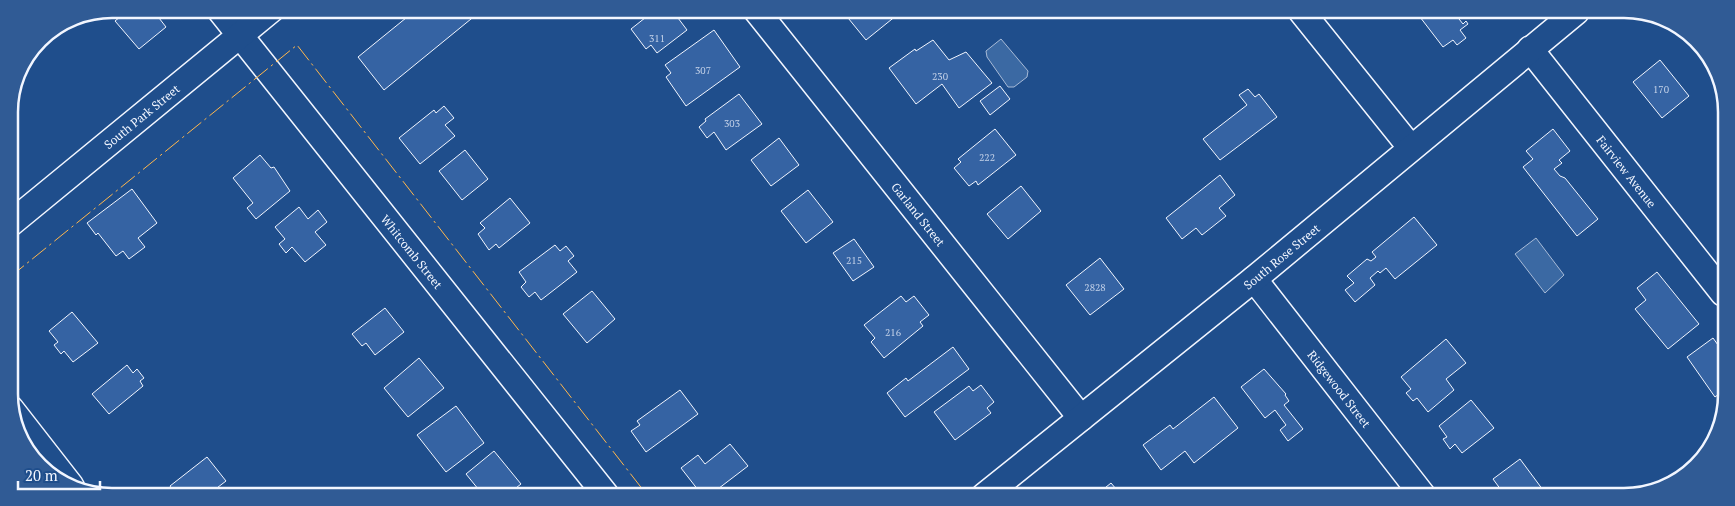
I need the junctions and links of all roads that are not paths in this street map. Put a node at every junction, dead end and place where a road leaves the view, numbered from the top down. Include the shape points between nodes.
1 (226, 18) edge
2 (261, 18) edge
3 (762, 18) edge
4 (1307, 18) edge
5 (1569, 18) edge
6 (240, 36) junction
7 (1530, 49) junction
8 (1411, 148) junction
9 (18, 217) edge
10 (1254, 279) junction
11 (1718, 287) edge
12 (1081, 418) junction
13 (23, 424) edge
14 (61, 474) edge
15 (600, 488) edge
16 (994, 488) edge
17 (1417, 488) edge

1 - 6 street, Whitcomb Street
2 - 6 street, South Park Street
3 - 12 street, Garland Street
4 - 8 street
5 - 7 street, South Rose Street
6 - 9 street, South Park Street
6 - 15 street, Whitcomb Street
7 - 8 street, South Rose Street
7 - 11 street, Fairview Avenue
8 - 10 street, South Rose Street
10 - 12 street, South Rose Street
10 - 17 street, Ridgewood Street
12 - 16 street, South Rose Street
13 - 14 street

